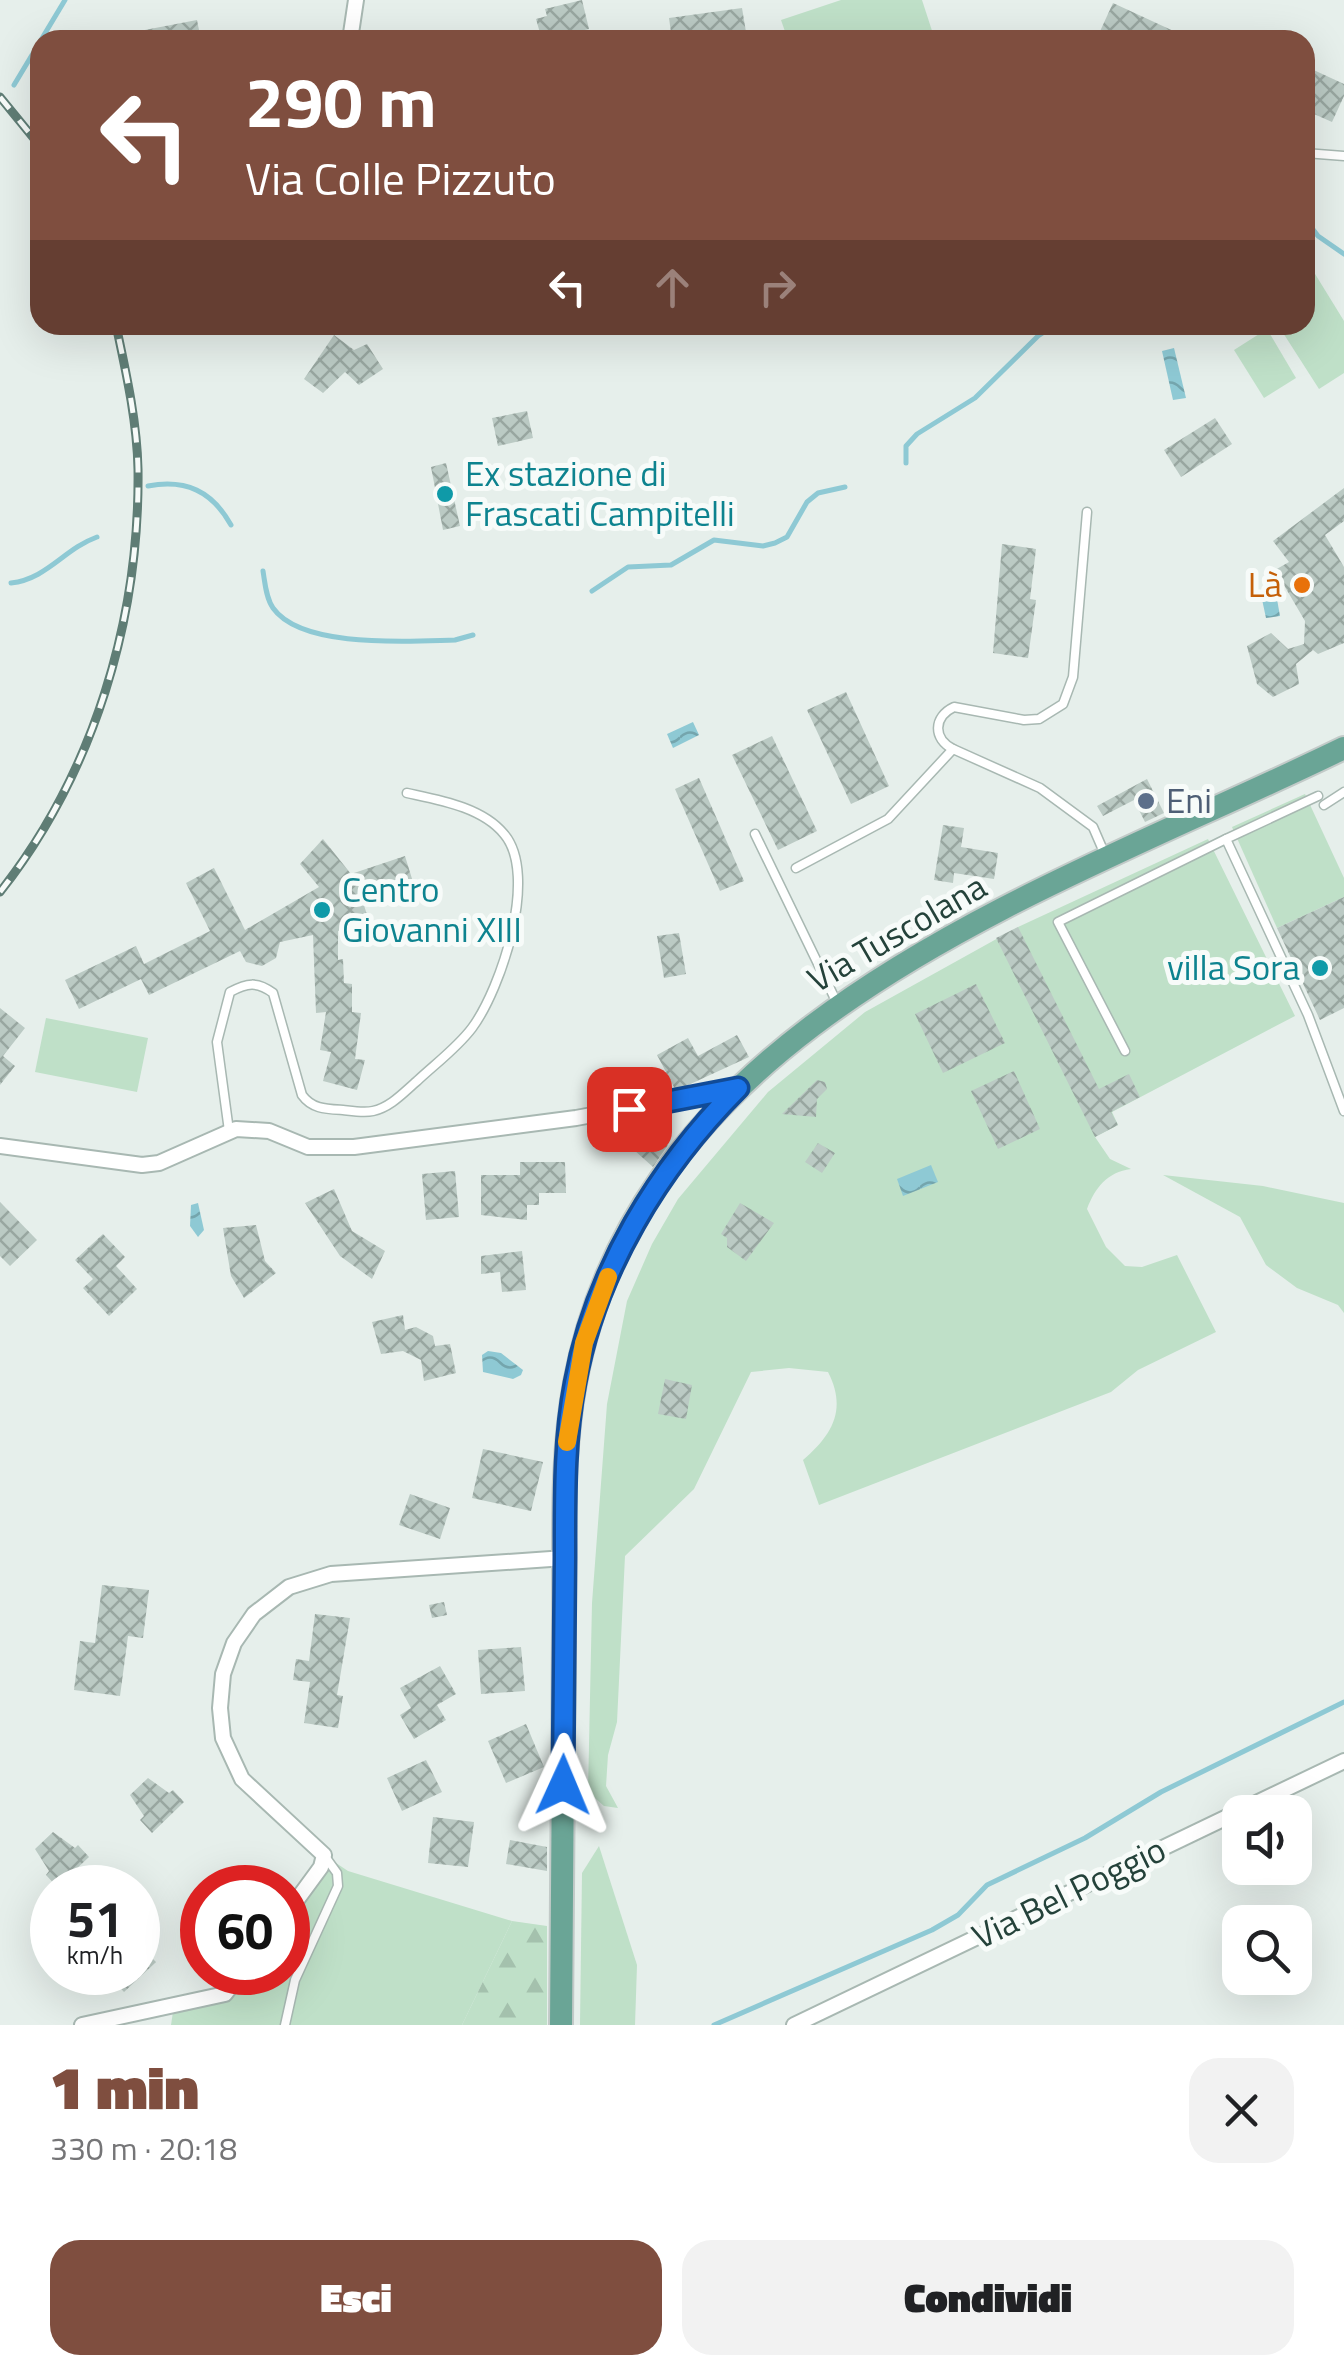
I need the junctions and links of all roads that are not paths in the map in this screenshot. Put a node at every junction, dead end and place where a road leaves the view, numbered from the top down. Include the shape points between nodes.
1 (356, 0) edge
2 (352, 30) edge
3 (1315, 153) edge
4 (1344, 156) edge
5 (1086, 512) dead end
6 (1344, 748) edge
7 (953, 750) junction
8 (1344, 792) edge
9 (407, 793) dead end
10 (1318, 796) dead end
11 (1324, 805) dead end
12 (755, 834) dead end
13 (1226, 839) junction
14 (1108, 861) junction
15 (796, 868) dead end
16 (838, 1004) junction
17 (1125, 1052) dead end
18 (738, 1088) junction
19 (1344, 1111) edge
20 (229, 1130) junction
21 (0, 1146) edge
22 (565, 1558) junction
23 (1344, 1761) edge
24 (324, 1855) junction
25 (310, 1883) edge
26 (220, 1995) edge
27 (82, 2025) edge
28 (285, 2025) edge
29 (561, 2025) edge
30 (794, 2025) edge

1 - 2 street
3 - 4 lane
5 - 7 lane via 1071,692 1038,719 960,706 947,710 937,728
6 - 14 main road, Via Tuscolana via 1141,837
7 - 14 lane via 1040,788 1093,827
7 - 15 lane via 888,820
8 - 11 lane
9 - 20 lane via 490,822 514,850 520,872 516,911 486,1004 456,1046 398,1098 366,1112 310,1104 290,1064 273,993 262,984 246,984 230,992 216,1042
10 - 13 lane
12 - 16 lane
13 - 17 lane via 1058,922
13 - 19 lane via 1308,1014
14 - 16 main road, Via Tuscolana via 946,938
16 - 18 main road, Via Tuscolana
18 - 20 street via 556,1121 354,1146 308,1147 263,1130
18 - 22 main road, Via Tuscolana via 648,1191 600,1297 575,1380 566,1448
20 - 21 street via 142,1164
22 - 24 street via 330,1574 288,1587 254,1614 224,1674 223,1738 242,1779
22 - 29 main road, Via Tuscolana
23 - 30 street, Via Bel Poggio
24 - 25 street
24 - 28 lane via 338,1886 296,1980
26 - 27 street

